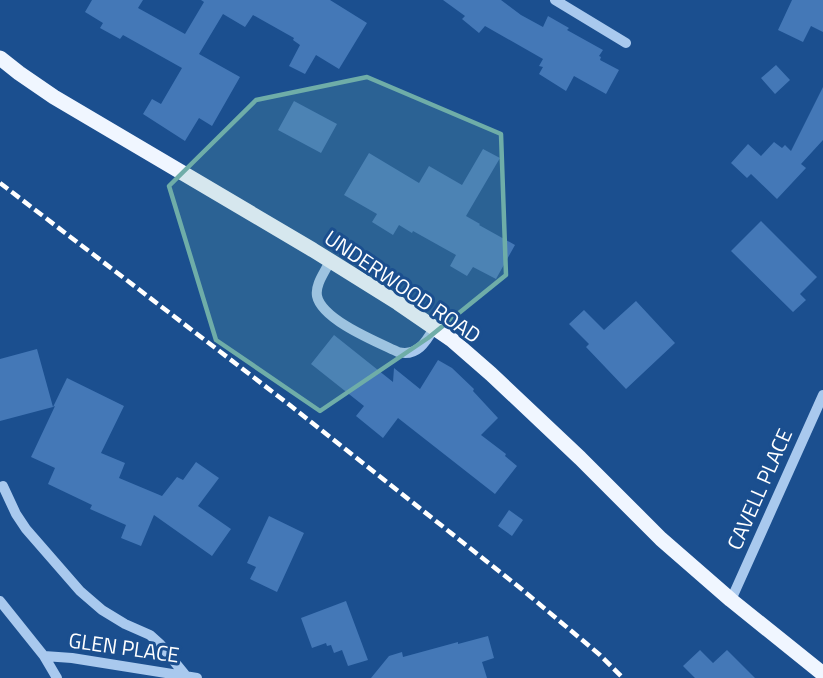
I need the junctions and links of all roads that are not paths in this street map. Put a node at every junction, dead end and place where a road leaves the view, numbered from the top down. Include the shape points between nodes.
1 (555, 0) edge
2 (626, 43) dead end
3 (0, 58) edge
4 (330, 261) junction
5 (434, 328) junction
6 (823, 395) edge
7 (3, 486) dead end
8 (730, 600) junction
9 (0, 601) edge
10 (44, 656) junction
11 (823, 674) edge
12 (192, 677) edge
13 (57, 678) edge

1 - 2 street
3 - 4 main road, UNDERWOOD ROAD via 54,97
4 - 5 main road, UNDERWOOD ROAD
4 - 5 street via 318,284 317,296 321,306 342,324 406,354 417,351
5 - 8 main road, UNDERWOOD ROAD via 491,374 661,539
6 - 8 street, CAVELL PLACE
7 - 12 street via 26,529 80,591 102,610 150,635
8 - 11 main road, UNDERWOOD ROAD
9 - 10 street
10 - 12 street, GLEN PLACE
10 - 13 street

